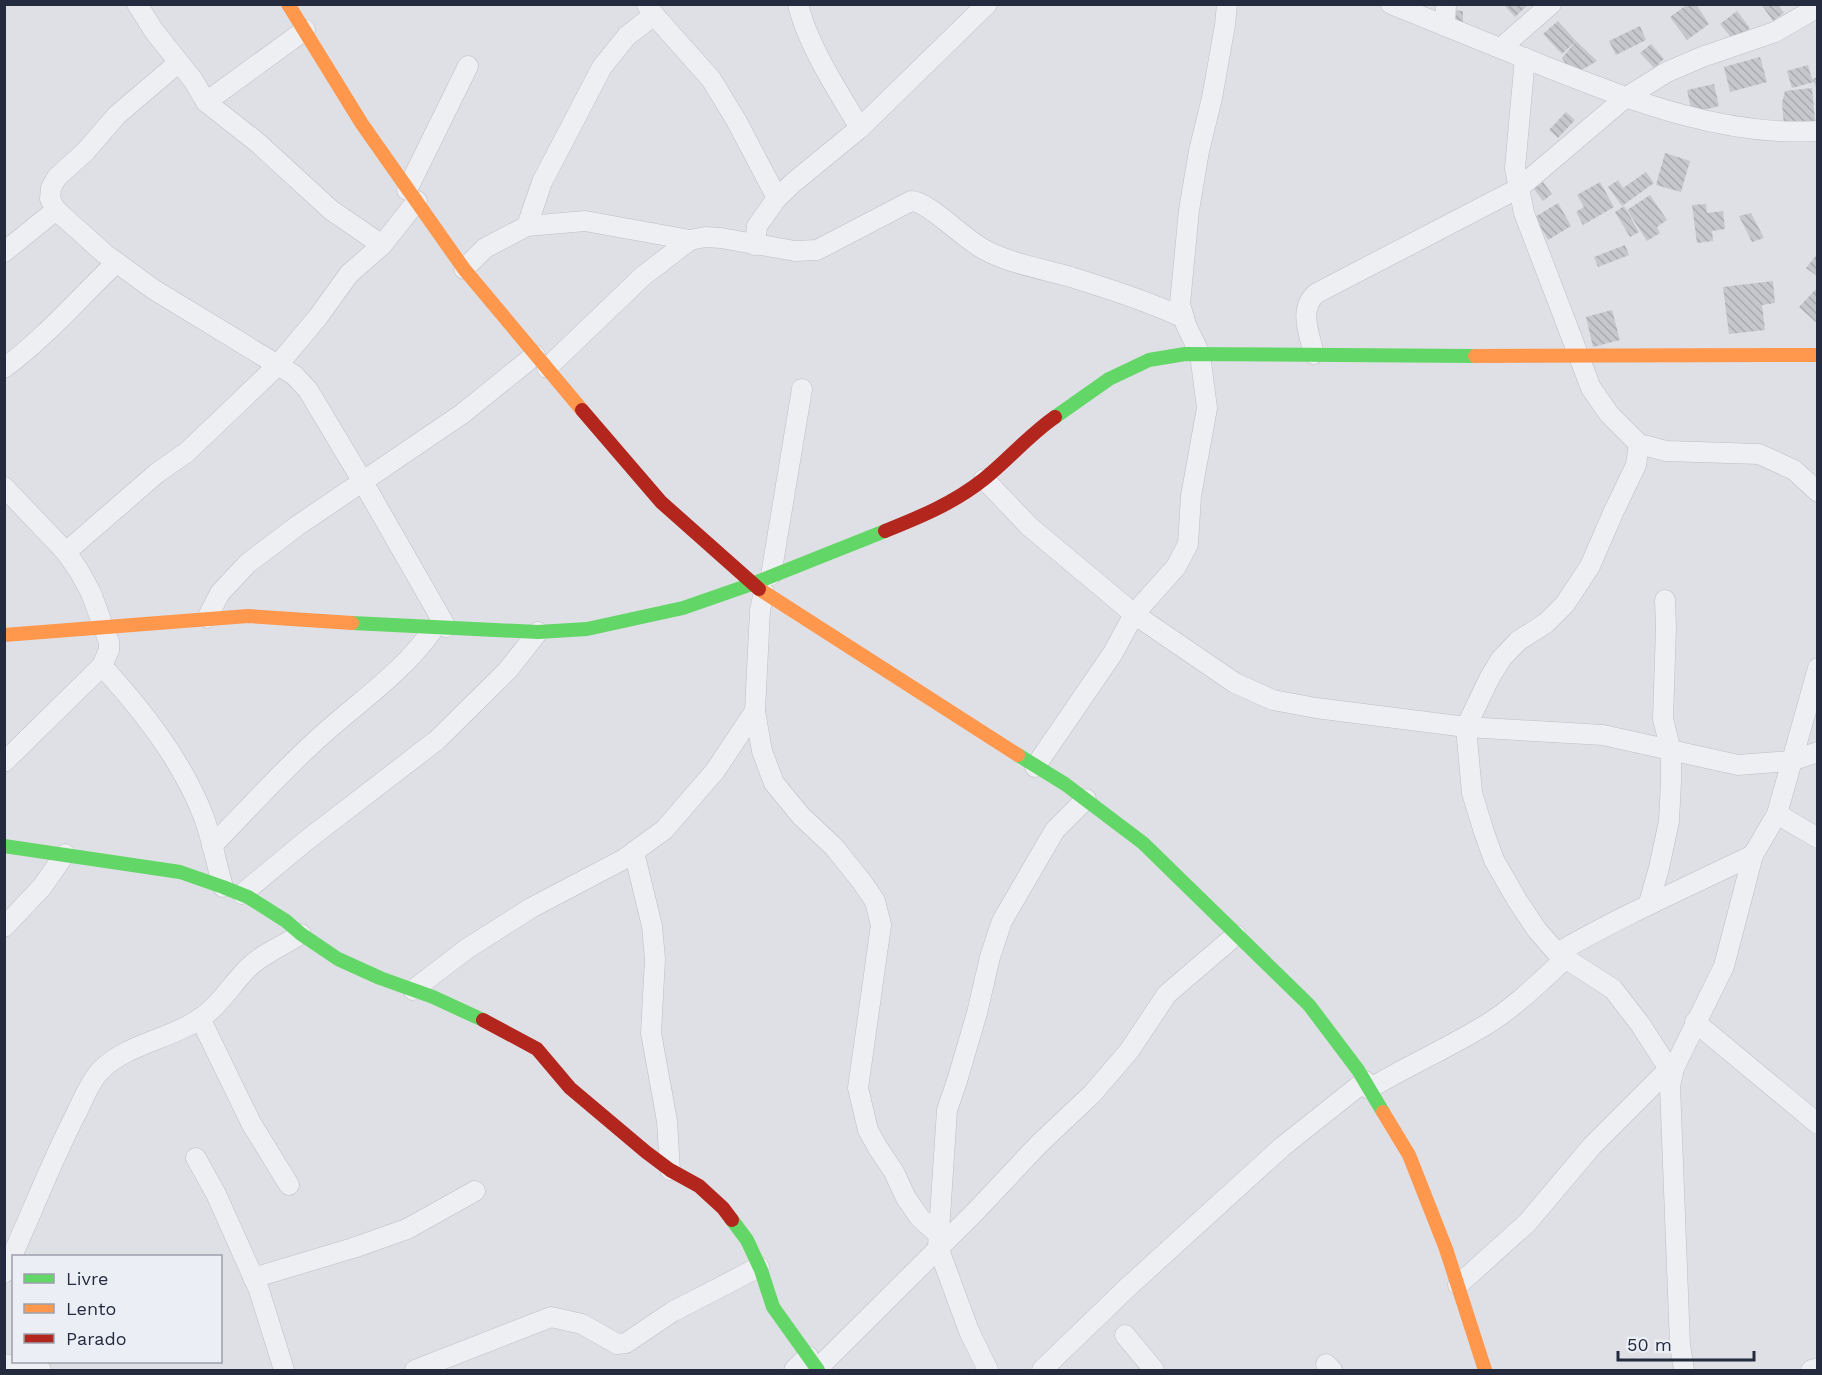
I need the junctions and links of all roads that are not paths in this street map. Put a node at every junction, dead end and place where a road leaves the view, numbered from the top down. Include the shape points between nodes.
1 (138, 4) edge
2 (288, 4) edge
3 (798, 4) edge
4 (987, 4) edge
5 (1227, 4) edge
6 (1391, 4) edge
7 (1446, 4) edge
8 (1551, 4) edge
9 (1818, 7) edge
10 (650, 10) edge
11 (1445, 26) junction
12 (305, 30) junction
13 (1501, 48) junction
14 (1525, 58) junction
15 (178, 63) junction
16 (468, 66) dead end
17 (1625, 98) junction
18 (206, 102) junction
19 (860, 128) junction
20 (1818, 131) edge
21 (1519, 188) junction
22 (412, 195) junction
23 (777, 198) junction
24 (56, 210) junction
25 (527, 226) junction
26 (690, 240) junction
27 (382, 244) junction
28 (755, 245) junction
29 (4, 252) edge
30 (116, 262) junction
31 (464, 269) junction
32 (1184, 318) junction
33 (1200, 354) junction
34 (1314, 354) junction
35 (1818, 355) edge
36 (1578, 357) junction
37 (541, 362) junction
38 (277, 366) junction
39 (4, 368) edge
40 (802, 388) dead end
41 (1639, 444) junction
42 (984, 479) junction
43 (363, 482) junction
44 (4, 488) edge
45 (1818, 492) edge
46 (66, 552) junction
47 (762, 584) junction
48 (1665, 600) dead end
49 (1134, 614) junction
50 (207, 618) junction
51 (103, 627) junction
52 (440, 628) junction
53 (538, 632) junction
54 (4, 636) edge
55 (102, 666) junction
56 (1818, 668) edge
57 (755, 711) junction
58 (1467, 727) junction
59 (1671, 752) junction
60 (1818, 752) edge
61 (1791, 761) junction
62 (4, 762) edge
63 (1035, 767) junction
64 (1086, 799) junction
65 (1777, 814) junction
66 (1818, 838) edge
67 (4, 846) edge
68 (212, 846) junction
69 (633, 852) junction
70 (65, 854) junction
71 (1754, 855) junction
72 (223, 887) junction
73 (242, 894) junction
74 (1649, 903) junction
75 (4, 927) edge
76 (301, 934) junction
77 (1236, 934) junction
78 (1562, 956) junction
79 (413, 990) junction
80 (200, 1018) junction
81 (1695, 1022) junction
82 (1672, 1068) junction
83 (1367, 1085) junction
84 (1818, 1124) edge
85 (196, 1158) dead end
86 (670, 1170) junction
87 (290, 1185) dead end
88 (475, 1191) dead end
89 (938, 1241) junction
90 (13, 1255) edge
91 (12, 1257) edge
92 (759, 1267) junction
93 (4, 1273) edge
94 (253, 1278) junction
95 (1458, 1285) junction
96 (1125, 1335) dead end
97 (4, 1364) edge
98 (815, 1365) edge
99 (1818, 1368) edge
100 (41, 1371) edge
101 (284, 1371) edge
102 (415, 1371) edge
103 (794, 1371) edge
104 (988, 1371) edge
105 (1042, 1371) edge
106 (1154, 1371) edge
107 (1485, 1371) edge
108 (1684, 1371) edge
109 (1811, 1371) edge

1 - 15 street
2 - 12 street
3 - 19 street via 815,47
4 - 19 street
5 - 32 street via 1188,210 1180,304
6 - 11 street
7 - 11 street
8 - 13 street
9 - 17 street via 1775,32 1667,72
10 - 23 street via 711,79
10 - 25 street via 602,67 542,182
11 - 13 street
12 - 18 street
12 - 22 street via 362,124
13 - 14 street
14 - 17 street
14 - 21 street via 1515,168
15 - 18 street
15 - 24 street via 117,115 57,177 50,199
16 - 22 street
17 - 20 street via 1736,128 1790,133
17 - 21 street
18 - 27 street via 331,210
19 - 23 street
21 - 34 street via 1310,298 1305,312
21 - 36 street via 1524,213
22 - 27 street
22 - 31 street
23 - 28 street via 757,226
24 - 29 street
24 - 30 street
25 - 26 street via 585,222
25 - 31 street via 485,248
26 - 28 street via 721,238
26 - 37 street
27 - 38 street via 350,274
28 - 32 street via 817,250 911,201 918,201 985,251 1149,302
30 - 38 street
30 - 39 street via 33,347
31 - 37 street
32 - 33 street
33 - 34 street
33 - 42 street via 1149,360 1109,379 1038,429
33 - 49 street via 1207,408 1191,496 1188,544 1176,567
34 - 36 street
35 - 36 street
36 - 41 street via 1591,388 1609,414
37 - 43 street
37 - 47 street via 661,502
38 - 43 street via 294,375 308,390
38 - 46 street via 187,452
40 - 47 street
41 - 45 street via 1666,451 1759,454 1794,470
41 - 58 street via 1636,465 1590,566 1565,604 1501,659
42 - 47 street via 935,512
42 - 49 street via 1029,527
43 - 50 street via 247,564 220,593
43 - 52 street
44 - 46 street
46 - 51 street via 91,592
47 - 53 street via 673,610 586,629
47 - 57 street
47 - 63 street
48 - 59 street via 1663,719
49 - 58 street via 1235,683 1273,700
49 - 63 street via 1113,653
50 - 51 street
50 - 52 street via 248,616
51 - 54 street
51 - 55 street via 109,650
52 - 53 street
52 - 68 street via 308,747
53 - 73 street via 507,671 437,740
55 - 62 street
55 - 68 street via 135,702 161,739 203,816
56 - 61 street
57 - 69 street via 716,771 664,830
57 - 89 street via 762,750 774,783 834,847 875,901 881,925 858,1088 868,1130 906,1198
58 - 59 street via 1603,735
58 - 78 street via 1472,793 1494,860 1537,930
59 - 61 street via 1738,765
59 - 74 street via 1669,821
60 - 61 street
61 - 65 street
63 - 64 street
64 - 77 street via 1143,843
64 - 89 street via 1055,830 1002,921 947,1110
65 - 66 street
65 - 71 street
67 - 70 street
68 - 72 street
69 - 79 street via 531,908 468,948
69 - 86 street via 652,926 655,959 651,1033 667,1121
70 - 72 street via 180,872
70 - 75 street
71 - 74 street
71 - 81 street via 1724,966
72 - 73 street
73 - 76 street
74 - 78 street via 1606,925
76 - 79 street via 338,958
76 - 80 street via 262,955
77 - 83 street via 1309,1005
77 - 89 street via 1167,994 1129,1051 1092,1094
78 - 82 street via 1613,989
78 - 83 street via 1521,998 1485,1025
79 - 86 street via 495,1025 537,1049 570,1088
80 - 87 street via 251,1123
80 - 90 street via 122,1054 101,1070 58,1148
81 - 82 street
81 - 84 street
82 - 95 street via 1592,1146 1527,1223
82 - 108 street
83 - 95 street via 1409,1155
83 - 105 street via 1282,1147
85 - 94 street
86 - 92 street via 699,1186 723,1208 747,1240
88 - 94 street via 407,1229
89 - 98 street
89 - 104 street via 969,1331
91 - 93 street
92 - 98 street via 773,1307
92 - 102 street via 672,1312 626,1343 617,1344 582,1324 551,1317
94 - 101 street
95 - 107 street
96 - 106 street
97 - 100 street
98 - 103 street
99 - 109 street

